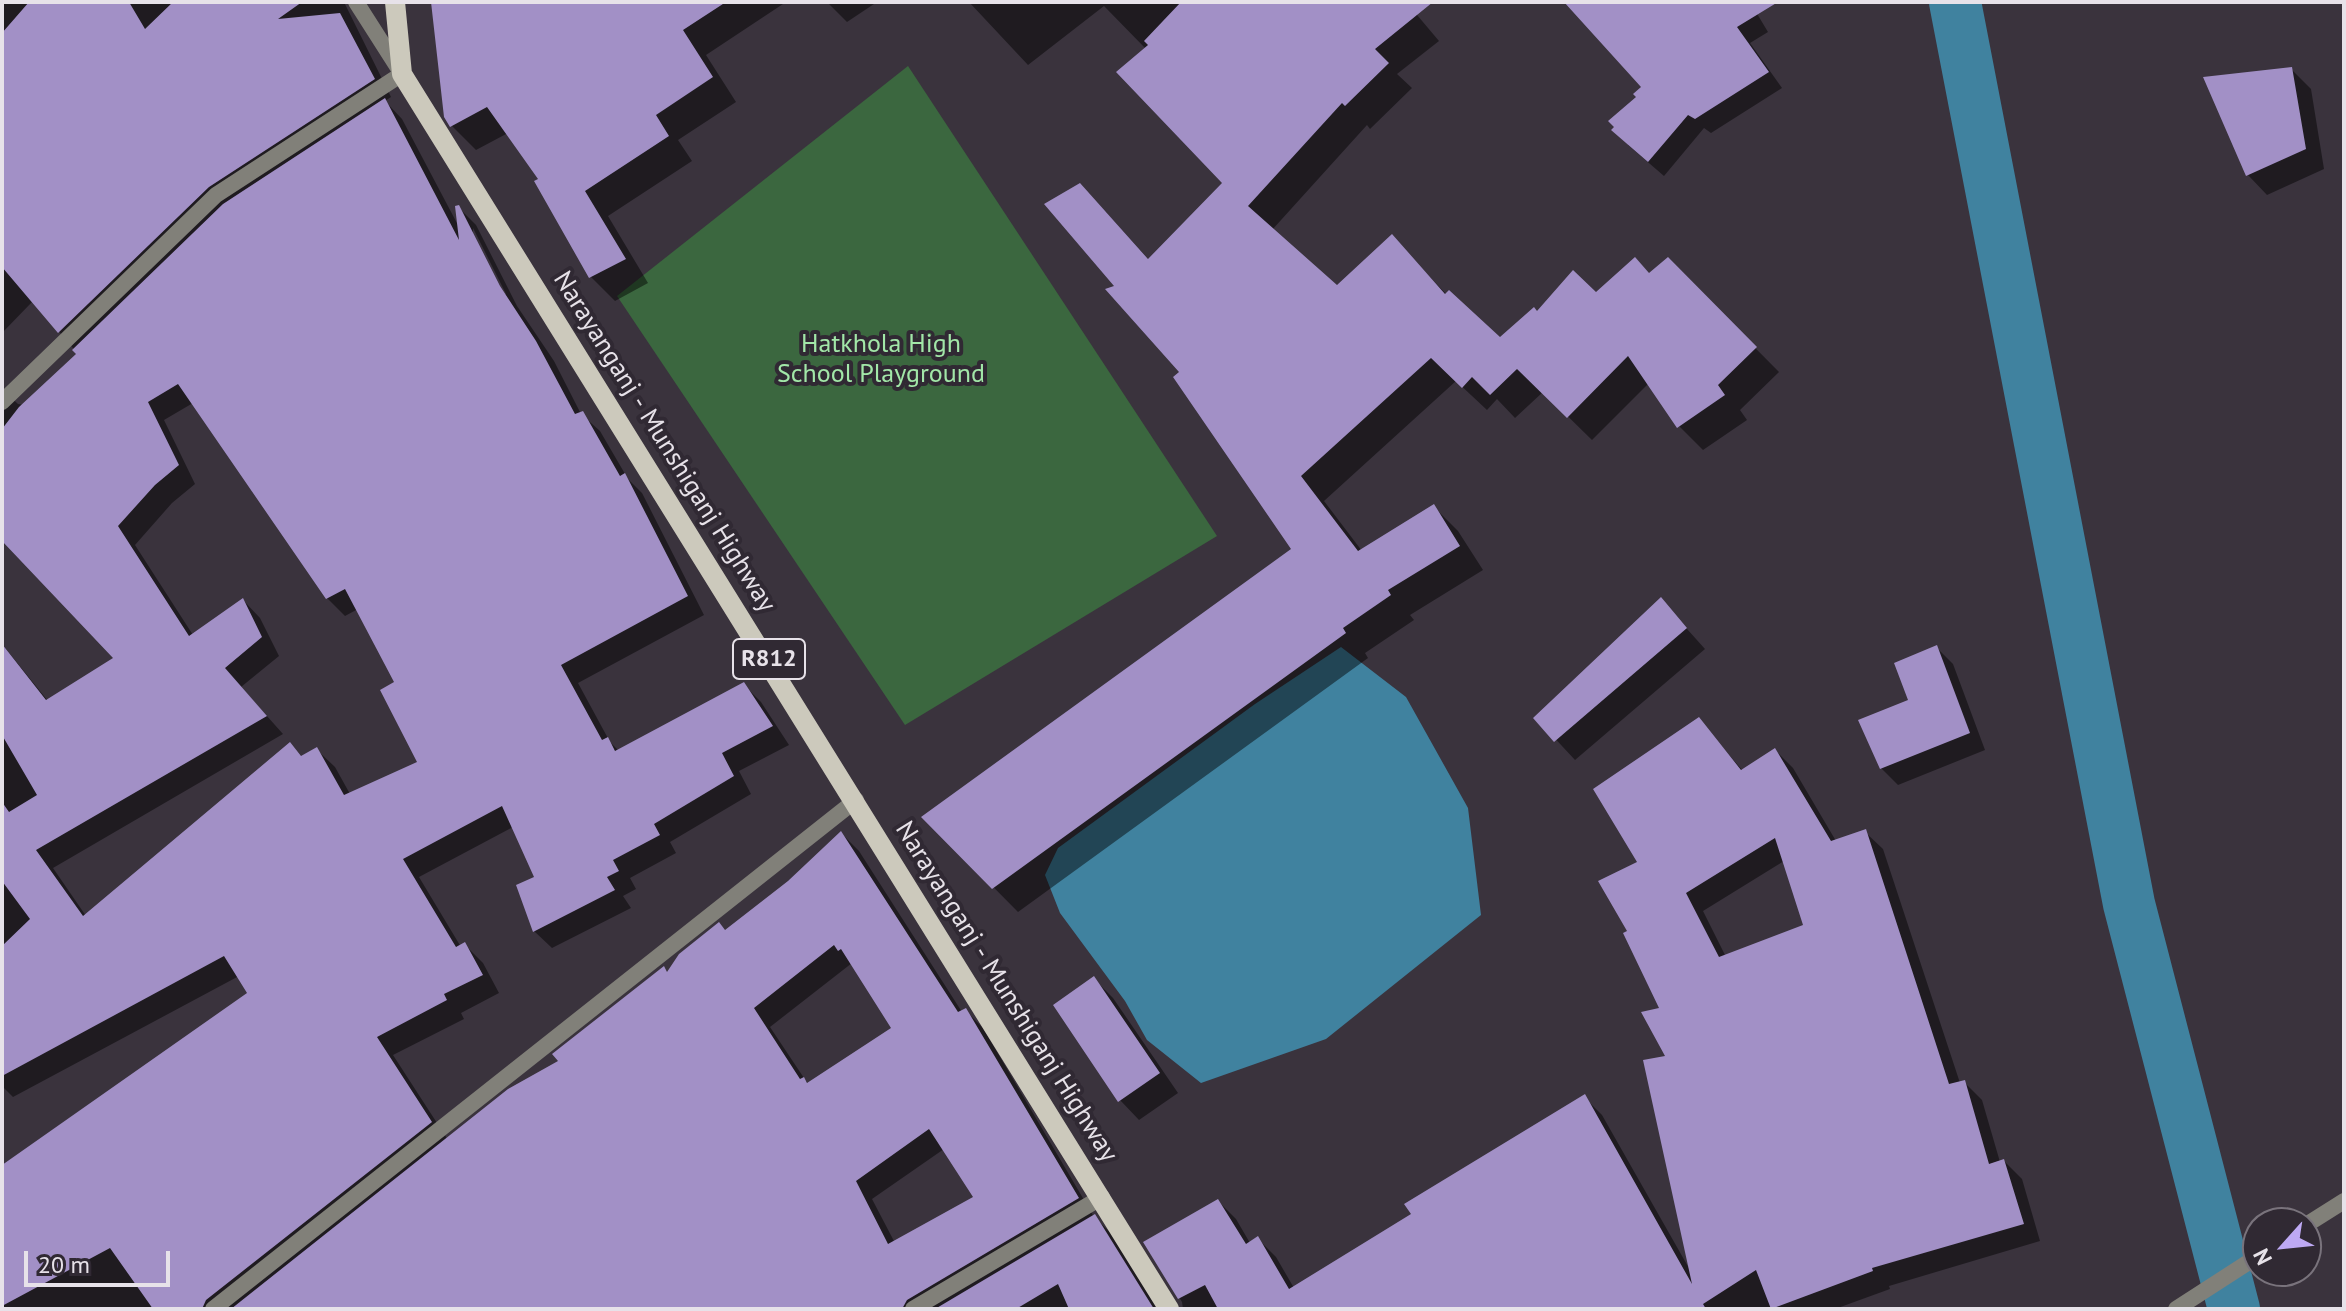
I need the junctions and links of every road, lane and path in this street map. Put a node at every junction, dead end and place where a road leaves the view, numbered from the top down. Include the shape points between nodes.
1 (356, 2) edge
2 (395, 2) edge
3 (402, 74) junction
4 (2, 402) edge
5 (856, 800) junction
6 (1102, 1197) junction
7 (2344, 1201) edge
8 (2322, 1215) edge
9 (2242, 1266) edge
10 (213, 1309) edge
11 (913, 1309) edge
12 (1169, 1309) edge
13 (2176, 1309) edge

1 - 3 street
2 - 3 main road, Narayanganj - Munshiganj Highway / R812
3 - 4 street via 216,195
3 - 5 main road, Narayanganj - Munshiganj Highway / R812
5 - 6 main road, Narayanganj - Munshiganj Highway / R812
5 - 10 street
6 - 11 street
6 - 12 main road, Narayanganj - Munshiganj Highway / R812
7 - 8 street
9 - 13 street

